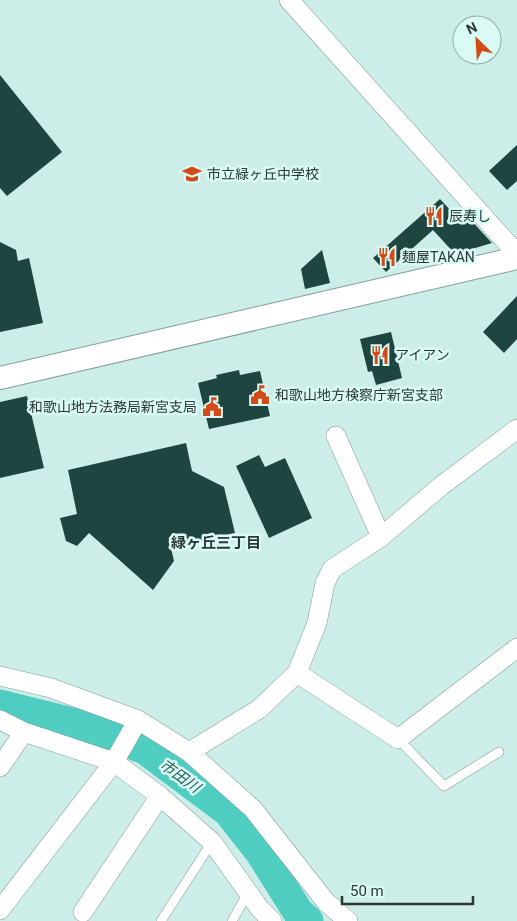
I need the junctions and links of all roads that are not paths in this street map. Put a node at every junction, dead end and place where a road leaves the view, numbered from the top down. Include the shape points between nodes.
1 (289, 0) edge
2 (517, 254) edge
3 (517, 258) edge
4 (0, 378) edge
5 (517, 429) edge
6 (336, 436) dead end
7 (381, 537) junction
8 (517, 648) edge
9 (297, 674) junction
10 (0, 676) edge
11 (0, 720) edge
12 (138, 720) junction
13 (24, 732) junction
14 (398, 739) junction
15 (189, 752) junction
16 (499, 752) dead end
17 (114, 762) junction
18 (0, 768) edge
19 (160, 796) junction
20 (212, 842) junction
21 (249, 892) junction
22 (0, 910) edge
23 (83, 912) dead end
24 (161, 921) edge
25 (232, 921) edge
26 (272, 921) edge
27 (348, 921) edge

1 - 2 street
3 - 4 street
5 - 7 street via 441,486
6 - 7 street
7 - 9 street via 332,569 325,583 317,623
8 - 14 street
9 - 14 street
9 - 15 street via 259,709
10 - 12 street via 51,688
11 - 13 street
12 - 15 street
12 - 17 street
13 - 17 street
13 - 18 street
14 - 16 lane via 444,786
15 - 27 street via 253,809 326,902
17 - 19 street
17 - 22 street
19 - 20 street
19 - 23 street
20 - 21 street
20 - 24 lane
21 - 25 lane
21 - 26 street

